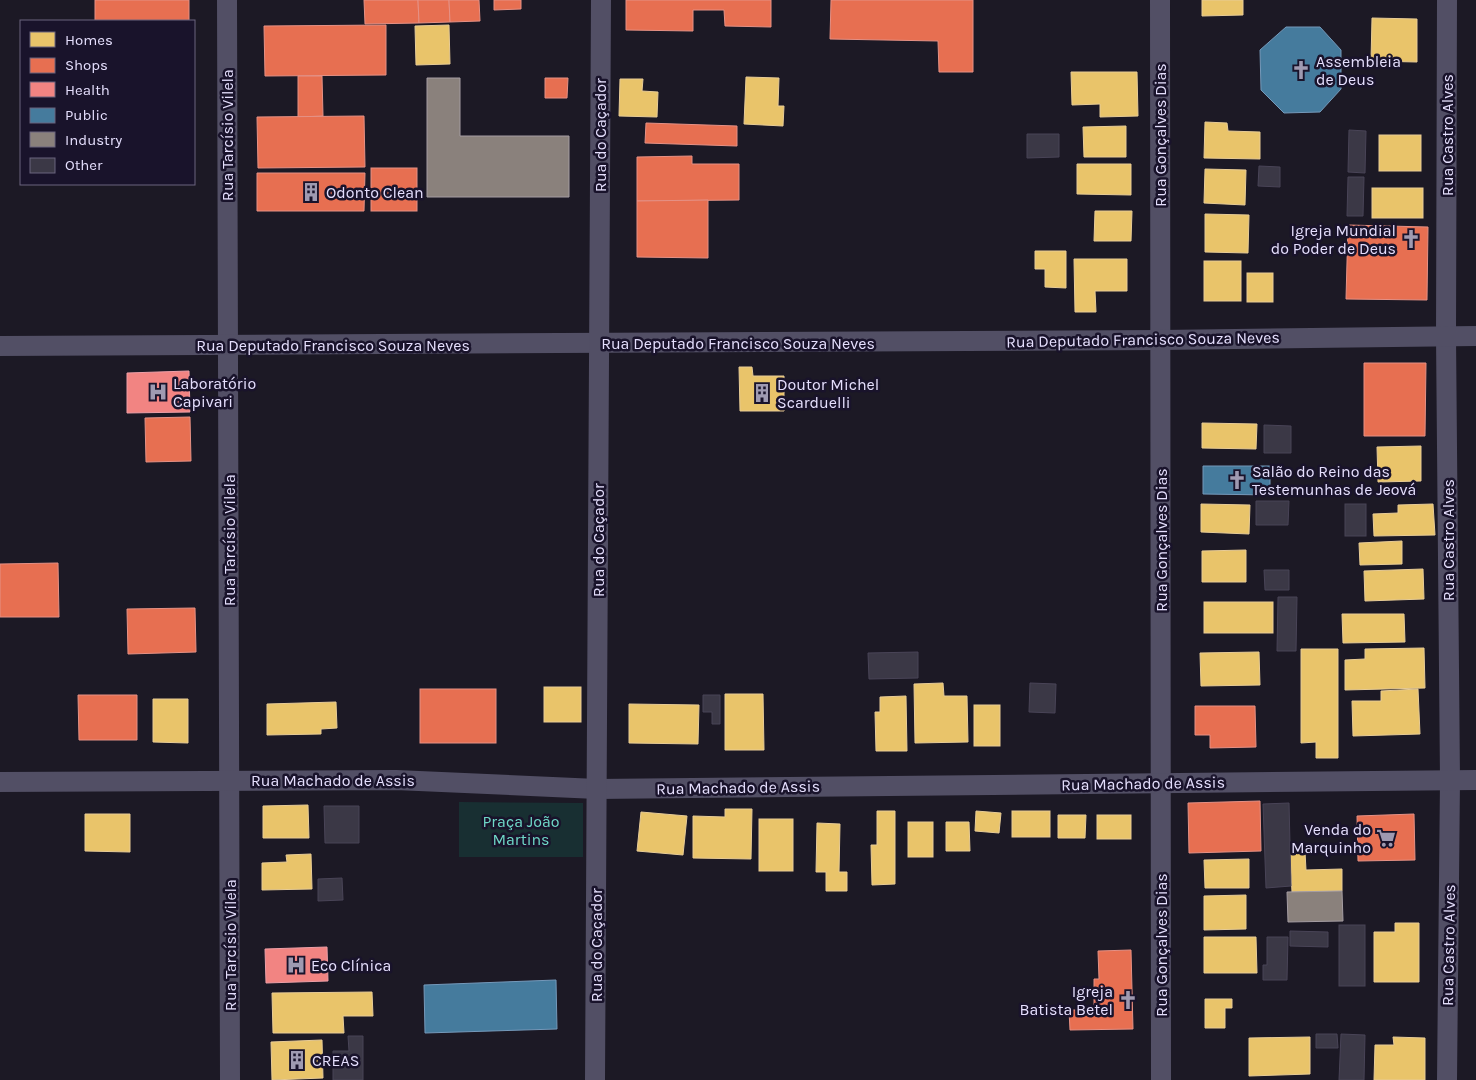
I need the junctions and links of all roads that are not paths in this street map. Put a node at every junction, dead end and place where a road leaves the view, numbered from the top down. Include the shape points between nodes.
1 (227, 0) edge
2 (601, 0) edge
3 (1160, 0) edge
4 (1447, 0) edge
5 (1446, 336) junction
6 (1476, 336) edge
7 (1160, 340) junction
8 (599, 344) junction
9 (228, 345) junction
10 (0, 346) edge
11 (230, 780) junction
12 (1450, 780) junction
13 (1476, 780) edge
14 (0, 782) edge
15 (1161, 782) junction
16 (597, 789) junction
17 (230, 1080) edge
18 (595, 1080) edge
19 (1161, 1080) edge
20 (1447, 1080) edge

1 - 9 street, Rua Tarcísio Vilela
2 - 8 street, Rua do Caçador
3 - 7 street, Rua Gonçalves Dias
4 - 5 street, Rua Castro Alves
5 - 6 street, Rua Deputado Francisco Souza Neves
5 - 7 street, Rua Deputado Francisco Souza Neves
5 - 12 street, Rua Castro Alves
7 - 8 street, Rua Deputado Francisco Souza Neves
7 - 15 street, Rua Gonçalves Dias
8 - 9 street, Rua Deputado Francisco Souza Neves
8 - 16 street, Rua do Caçador
9 - 10 street, Rua Deputado Francisco Souza Neves
9 - 11 street, Rua Tarcísio Vilela
11 - 14 street, Rua Machado de Assis
11 - 16 street, Rua Machado de Assis via 396,780
11 - 17 street, Rua Tarcísio Vilela
12 - 13 street, Rua Machado de Assis
12 - 15 street, Rua Machado de Assis
12 - 20 street, Rua Castro Alves
15 - 16 street, Rua Machado de Assis
15 - 19 street, Rua Gonçalves Dias
16 - 18 street, Rua do Caçador

